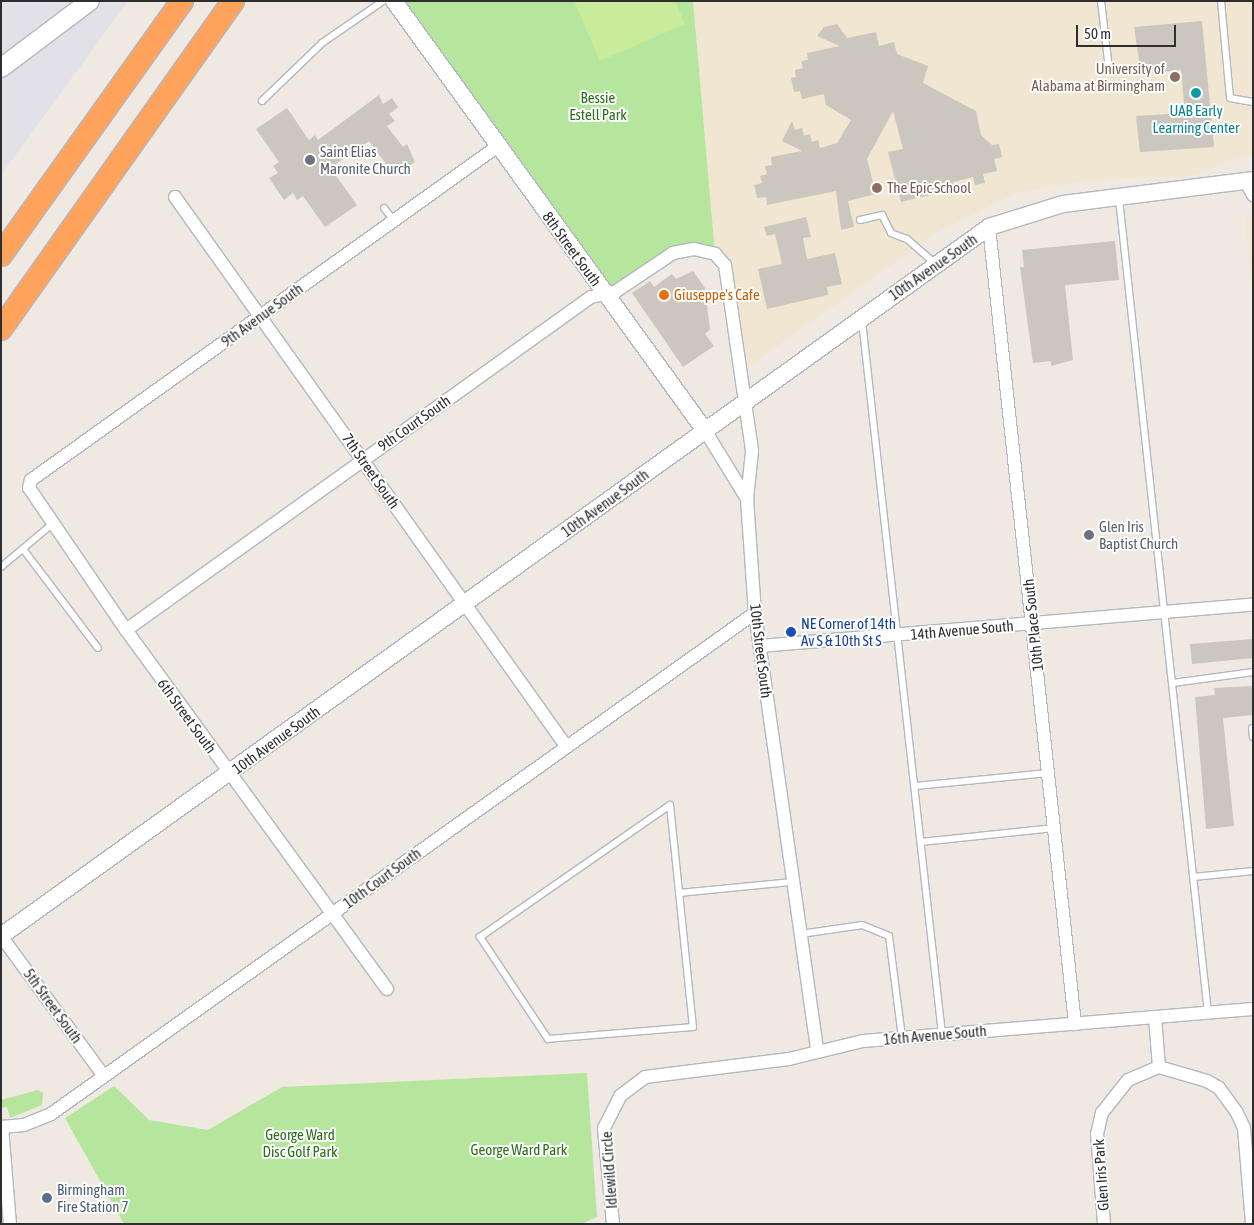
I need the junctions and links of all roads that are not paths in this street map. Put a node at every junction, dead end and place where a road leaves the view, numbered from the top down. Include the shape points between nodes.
1 (90, 1) edge
2 (168, 1) edge
3 (182, 1) edge
4 (383, 1) edge
5 (394, 1) edge
6 (1100, 1) edge
7 (1221, 1) edge
8 (230, 6) edge
9 (1, 68) edge
10 (1109, 69) dead end
11 (114, 96) junction
12 (262, 101) dead end
13 (1253, 102) edge
14 (498, 146) junction
15 (1251, 186) edge
16 (175, 197) dead end
17 (1119, 199) junction
18 (384, 208) dead end
19 (860, 220) dead end
20 (394, 221) junction
21 (989, 227) junction
22 (716, 254) joint
23 (1, 255) edge
24 (937, 265) junction
25 (606, 295) junction
26 (260, 316) junction
27 (862, 318) junction
28 (1, 329) edge
29 (744, 401) junction
30 (706, 432) junction
31 (363, 459) junction
32 (29, 488) joint
33 (747, 499) junction
34 (51, 525) junction
35 (23, 549) junction
36 (1, 567) edge
37 (465, 604) junction
38 (1253, 605) edge
39 (1166, 612) junction
40 (756, 613) junction
41 (1033, 624) junction
42 (126, 630) junction
43 (898, 635) junction
44 (760, 646) junction
45 (98, 648) dead end
46 (1253, 672) edge
47 (1173, 683) junction
48 (1252, 728) edge
49 (1253, 737) edge
50 (566, 746) junction
51 (230, 772) junction
52 (1049, 773) junction
53 (915, 786) junction
54 (1055, 828) junction
55 (921, 842) junction
56 (1253, 871) edge
57 (1194, 877) junction
58 (792, 882) junction
59 (679, 893) junction
60 (331, 914) junction
61 (799, 934) junction
62 (1, 936) edge
63 (387, 989) dead end
64 (1253, 1010) edge
65 (1208, 1013) junction
66 (1155, 1017) junction
67 (1075, 1024) junction
68 (942, 1034) junction
69 (902, 1038) junction
70 (817, 1050) junction
71 (1159, 1067) junction
72 (104, 1076) junction
73 (624, 1092) joint
74 (2, 1127) edge
75 (10, 1224) edge
76 (613, 1224) edge
77 (1104, 1224) edge
78 (1252, 1224) edge

1 - 9 main road
2 - 11 highway
3 - 11 highway
4 - 12 lane via 322,43
5 - 14 street, 8th Street South
6 - 10 lane
7 - 13 lane via 1230,98
8 - 28 highway
11 - 23 highway
14 - 20 street, 9th Avenue South
14 - 25 street, 8th Street South
15 - 17 street, 10th Avenue South
16 - 26 street, 7th Street South
17 - 21 street, 10th Avenue South via 1030,211
17 - 39 lane
18 - 20 lane
19 - 24 lane via 882,215 892,233 908,239
20 - 26 street, 9th Avenue South
21 - 24 street, 10th Avenue South
21 - 41 street, 10th Place South
22 - 25 street, 9th Court South via 694,249 673,253
22 - 29 street, 10th Street South via 725,265
24 - 27 street, 10th Avenue South
25 - 30 street, 8th Street South
25 - 31 street, 9th Court South via 591,297
26 - 31 street, 7th Street South
26 - 32 street, 9th Avenue South via 31,480
27 - 29 street, 10th Avenue South
27 - 43 lane
29 - 30 street, 10th Avenue South
29 - 33 street, 10th Street South via 752,451
30 - 33 street, 8th Street South
30 - 37 street, 10th Avenue South
31 - 37 street, 7th Street South
31 - 42 street, 9th Court South
32 - 34 street, 6th Street South
33 - 40 street, 10th Street South
34 - 35 lane
34 - 42 street, 6th Street South
35 - 36 lane
35 - 45 lane
37 - 50 street, 7th Street South
37 - 51 street, 10th Avenue South
38 - 39 street, 14th Avenue South
39 - 41 street, 14th Avenue South
39 - 47 lane
40 - 44 street, 10th Street South
40 - 50 street, 10th Court South
41 - 43 street, 14th Avenue South
41 - 52 street, 10th Place South
42 - 51 street, 6th Street South
43 - 44 street, 14th Avenue South
43 - 53 lane
44 - 58 street, 10th Street South
46 - 47 lane
47 - 57 lane
48 - 49 lane
50 - 60 street, 10th Court South
51 - 60 street, 6th Street South
51 - 62 street, 10th Avenue South
52 - 53 lane
52 - 54 street, 10th Place South
53 - 55 lane
54 - 55 lane
54 - 67 street, 10th Place South
55 - 68 lane
56 - 57 lane
57 - 65 lane
58 - 59 lane
58 - 61 street, 10th Street South
59 - 59 lane via 670,805 480,937 548,1039 693,1027
60 - 63 street, 6th Street South
60 - 72 street, 10th Court South
61 - 69 lane via 862,925 889,936
61 - 70 street, 10th Street South
62 - 72 street, 5th Street South
64 - 65 street, 16th Avenue South
65 - 66 street, 16th Avenue South
66 - 67 street, 16th Avenue South
66 - 71 street
67 - 68 street, 16th Avenue South
68 - 69 street, 16th Avenue South
69 - 70 street, 16th Avenue South
70 - 73 street, 16th Avenue South via 789,1059 659,1073
71 - 77 street, Glen Iris Park via 1128,1080 1102,1112 1097,1134
71 - 78 street via 1207,1081 1219,1088 1237,1113 1244,1128
72 - 74 street, 10th Court South via 51,1114 24,1125
73 - 76 street, Idlewild Circle via 604,1128
74 - 75 street

